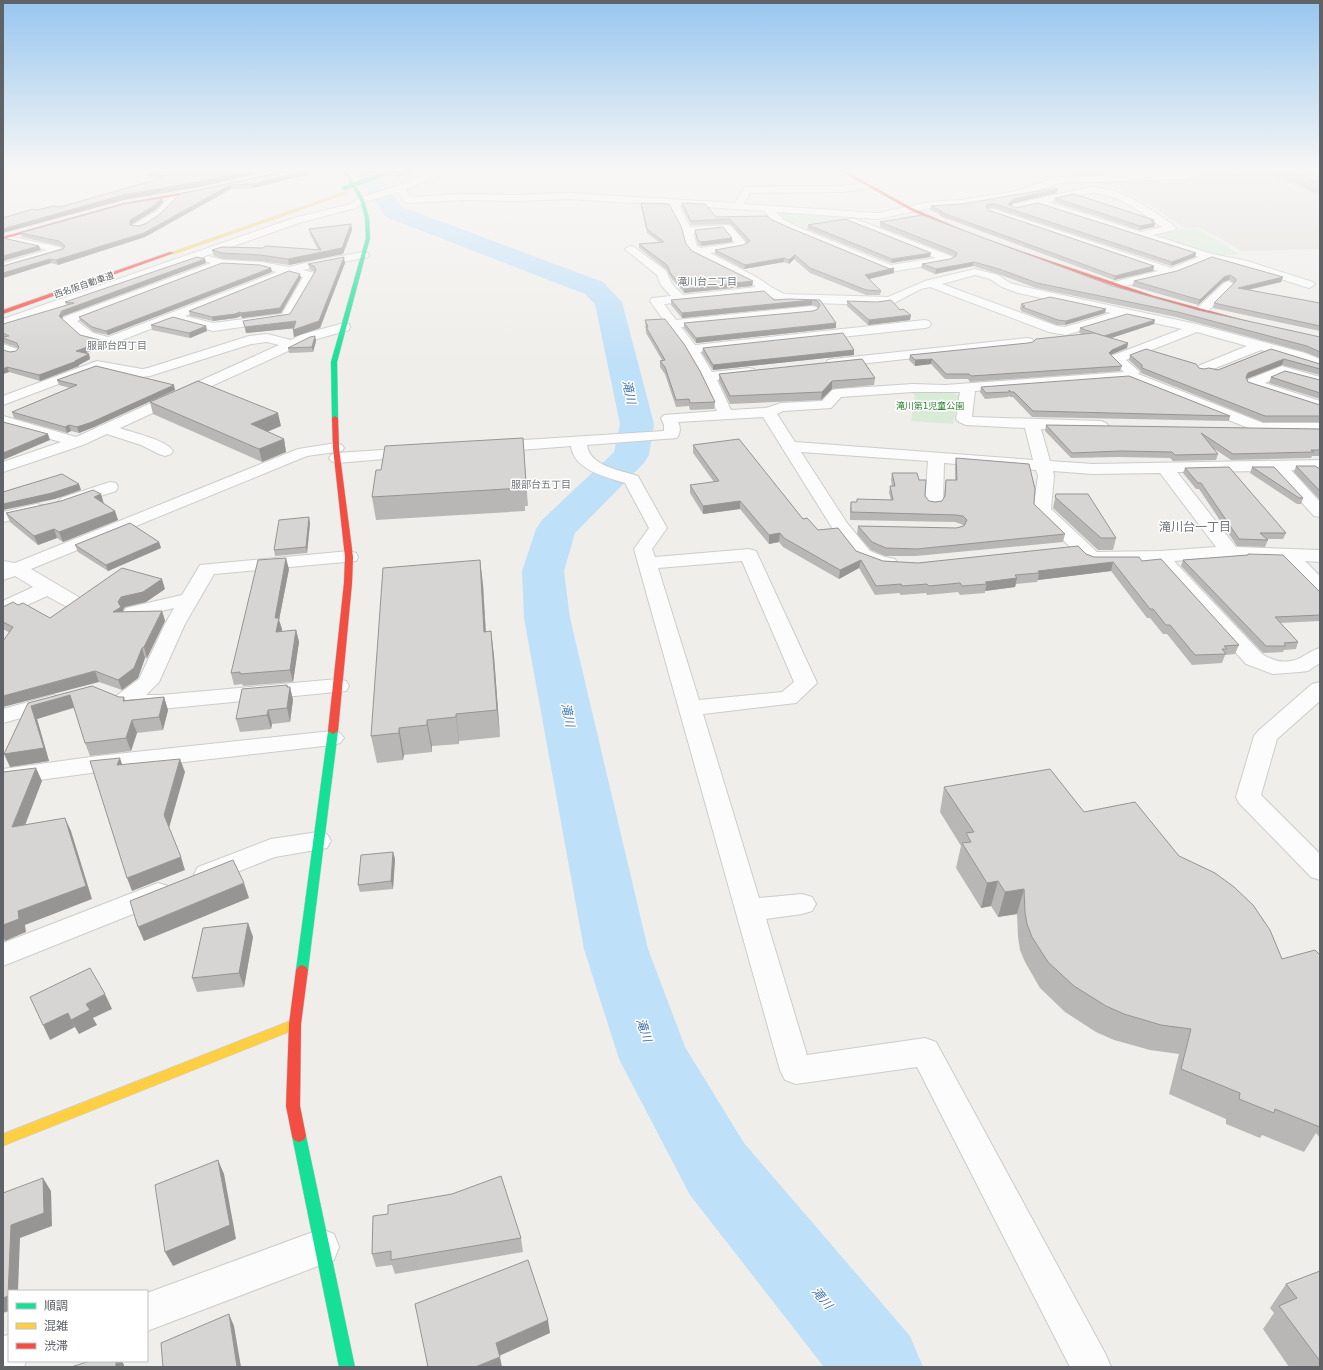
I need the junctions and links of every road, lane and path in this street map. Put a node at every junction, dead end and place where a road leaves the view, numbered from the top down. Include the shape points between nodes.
1 (17, 234) edge
2 (215, 234) edge
3 (224, 234) edge
4 (257, 234) edge
5 (368, 234) edge
6 (688, 234) edge
7 (733, 234) edge
8 (806, 234) edge
9 (884, 234) edge
10 (973, 234) edge
11 (1059, 234) edge
12 (1139, 234) edge
13 (1146, 234) edge
14 (1142, 235) junction
15 (3, 238) edge
16 (630, 249) dead end
17 (697, 252) junction
18 (195, 255) junction
19 (364, 255) junction
20 (1210, 257) junction
21 (222, 263) junction
22 (3, 267) edge
23 (291, 270) junction
24 (1171, 272) junction
25 (929, 283) junction
26 (1309, 284) dead end
27 (1113, 285) junction
28 (1228, 285) dead end
29 (767, 290) junction
30 (1052, 296) junction
31 (680, 299) junction
32 (845, 299) junction
33 (890, 300) junction
34 (3, 304) edge
35 (1002, 310) junction
36 (1201, 311) junction
37 (3, 312) edge
38 (1127, 313) junction
39 (173, 316) junction
40 (3, 323) edge
41 (1255, 323) edge
42 (673, 324) junction
43 (925, 324) junction
44 (344, 327) junction
45 (1196, 328) junction
46 (1027, 342) edge
47 (292, 344) junction
48 (1261, 345) junction
49 (691, 349) junction
50 (958, 349) junction
51 (818, 364) edge
52 (1320, 364) edge
53 (52, 368) edge
54 (1203, 369) edge
55 (763, 370) edge
56 (72, 373) junction
57 (708, 376) junction
58 (1130, 376) junction
59 (1320, 381) edge
60 (968, 387) junction
61 (3, 401) edge
62 (1320, 406) edge
63 (1320, 410) edge
64 (768, 412) junction
65 (726, 414) junction
66 (3, 421) edge
67 (1032, 424) junction
68 (1115, 426) edge
69 (1222, 428) edge
70 (1261, 428) junction
71 (106, 429) junction
72 (77, 442) junction
73 (578, 442) junction
74 (790, 446) junction
75 (477, 448) edge
76 (165, 451) dead end
77 (430, 452) edge
78 (336, 453) junction
79 (936, 457) junction
80 (1320, 465) edge
81 (1042, 466) junction
82 (1279, 466) junction
83 (3, 467) edge
84 (1166, 469) junction
85 (110, 487) dead end
86 (934, 503) edge
87 (1320, 512) edge
88 (3, 518) edge
89 (840, 526) junction
90 (863, 526) edge
91 (1080, 547) junction
92 (1056, 550) edge
93 (1230, 552) junction
94 (1289, 555) junction
95 (1320, 556) edge
96 (349, 557) junction
97 (1160, 557) junction
98 (647, 563) junction
99 (903, 564) edge
100 (8, 569) edge
101 (1320, 587) edge
102 (48, 588) junction
103 (189, 599) junction
104 (75, 603) edge
105 (3, 609) edge
106 (133, 612) edge
107 (1320, 654) edge
108 (338, 686) junction
109 (1320, 689) edge
110 (70, 698) edge
111 (690, 708) junction
112 (3, 716) edge
113 (332, 738) junction
114 (3, 777) edge
115 (318, 841) junction
116 (1320, 870) edge
117 (802, 904) dead end
118 (749, 910) junction
119 (3, 955) edge
120 (295, 1024) junction
121 (3, 1140) edge
122 (321, 1247) junction
123 (148, 1312) edge
124 (347, 1367) edge
125 (1091, 1367) edge

1 - 15 main road
2 - 34 main road, 西名阪自動車道
3 - 37 main road, 西名阪自動車道
4 - 18 street
5 - 19 main road
6 - 17 street via 692,248
7 - 17 street via 743,245
8 - 9 street via 890,269 949,259
10 - 27 main road
11 - 24 street
12 - 14 street
13 - 14 street
14 - 20 street
15 - 22 street via 60,250
16 - 31 street via 662,273 668,286
17 - 29 street via 754,280
18 - 21 street
18 - 40 street
19 - 23 street via 318,262
19 - 44 main road
20 - 24 street
20 - 26 street via 1243,263
21 - 23 street
21 - 39 street via 68,320 88,336 109,341
23 - 39 street
23 - 39 street via 310,275 286,317 213,327
24 - 27 street
25 - 30 street via 975,272 994,277 1022,290
25 - 33 street
25 - 35 street
27 - 36 main road
28 - 36 street
29 - 31 street
29 - 32 street via 777,296 792,299
30 - 35 street
30 - 38 street
31 - 42 street via 656,301
32 - 33 street
32 - 42 street via 853,306
33 - 43 street
35 - 38 street via 1054,330 1066,331
36 - 41 main road
38 - 45 street
42 - 49 street
43 - 49 street
43 - 50 street
44 - 47 street
44 - 78 main road via 334,362
45 - 48 street
45 - 58 street via 1116,359 1133,372
46 - 50 street
47 - 56 street via 267,338 249,340 150,372 142,373 97,364
47 - 71 street
48 - 52 street
48 - 54 street
49 - 57 street
50 - 51 street
53 - 56 street
55 - 57 street
56 - 61 street
57 - 65 street
58 - 60 street
58 - 70 street
59 - 62 street via 1282,370 1252,382
60 - 64 street via 836,393 826,406 781,407
60 - 67 street via 964,419 971,422
63 - 70 street via 1309,417 1320,428
64 - 65 street
64 - 74 street
65 - 73 street via 669,418 672,425 671,435
66 - 72 street
67 - 68 street
67 - 81 street
69 - 70 street
71 - 72 street
71 - 76 street
72 - 83 street
73 - 75 street
73 - 98 street via 584,459 632,480 658,528 643,549
74 - 79 street
74 - 89 street
77 - 78 street
78 - 96 main road
78 - 100 street via 304,452
79 - 81 street
79 - 86 street
80 - 82 street
81 - 84 street
81 - 91 street via 1046,476 1042,510
82 - 84 street
82 - 87 street
84 - 93 street
85 - 88 street via 58,505
89 - 90 street
89 - 99 street via 864,556 882,563
91 - 92 street
91 - 97 street via 1092,558
93 - 94 street
93 - 97 street
94 - 95 street
94 - 101 street
96 - 103 street via 207,569
96 - 108 main road
97 - 107 street via 1254,659 1273,668 1300,666
98 - 111 street
98 - 111 street via 749,555 806,682 788,698
100 - 102 street
102 - 104 street
102 - 105 street
103 - 106 street
103 - 108 street via 148,682 115,697 161,702
108 - 113 main road
109 - 116 street via 1266,736 1248,797
110 - 112 street
111 - 118 street
113 - 114 street
113 - 115 main road
115 - 119 street via 271,848
115 - 120 main road
117 - 118 street
118 - 125 street via 796,1070 925,1052
120 - 121 main road
120 - 122 main road via 293,1106
122 - 123 street
122 - 124 main road

